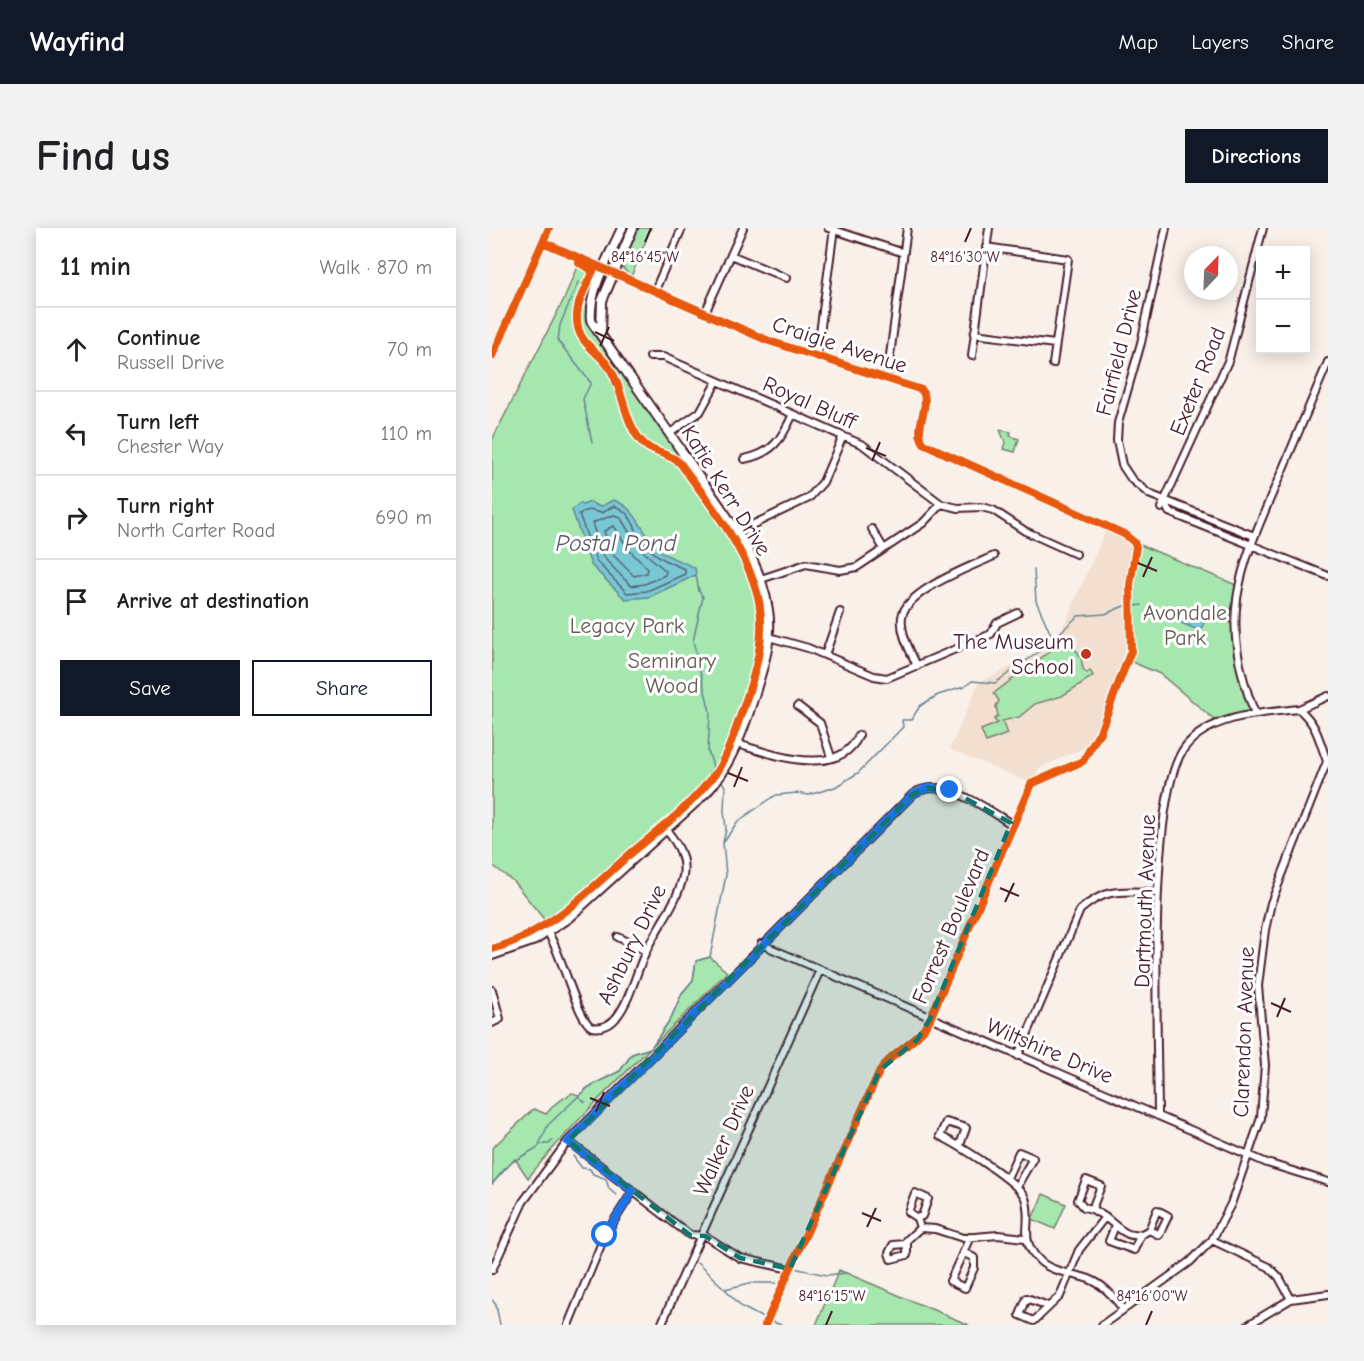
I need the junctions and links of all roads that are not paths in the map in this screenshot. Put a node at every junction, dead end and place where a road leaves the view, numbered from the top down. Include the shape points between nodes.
1 (549, 228) edge
2 (622, 228) edge
3 (633, 228) edge
4 (682, 228) edge
5 (743, 228) edge
6 (832, 228) edge
7 (908, 228) edge
8 (989, 228) edge
9 (1166, 228) edge
10 (1263, 228) edge
11 (543, 242) junction
12 (986, 247) junction
13 (904, 253) junction
14 (731, 255) junction
15 (605, 268) junction
16 (614, 272) junction
17 (786, 278) dead end
18 (655, 290) junction
19 (705, 313) junction
20 (974, 333) junction
21 (601, 335) junction
22 (1055, 344) junction
23 (492, 356) edge
24 (972, 356) dead end
25 (650, 357) dead end
26 (817, 357) junction
27 (1328, 362) edge
28 (1053, 364) dead end
29 (887, 378) junction
30 (717, 381) junction
31 (793, 414) junction
32 (670, 433) junction
33 (843, 436) junction
34 (744, 459) dead end
35 (1164, 501) junction
36 (941, 504) junction
37 (1161, 508) dead end
38 (872, 529) dead end
39 (737, 532) junction
40 (1254, 536) junction
41 (1250, 545) junction
42 (1136, 547) joint
43 (884, 549) junction
44 (1076, 554) dead end
45 (994, 556) dead end
46 (1328, 576) edge
47 (761, 579) junction
48 (840, 612) dead end
49 (1018, 613) dead end
50 (769, 637) junction
51 (825, 655) junction
52 (916, 666) junction
53 (1328, 696) edge
54 (798, 706) dead end
55 (1299, 709) junction
56 (1255, 714) junction
57 (859, 735) dead end
58 (737, 744) junction
59 (831, 757) junction
60 (1328, 760) edge
61 (1014, 825) junction
62 (667, 831) junction
63 (1158, 892) junction
64 (548, 933) junction
65 (618, 937) dead end
66 (761, 944) junction
67 (646, 951) junction
68 (492, 955) edge
69 (820, 970) junction
70 (492, 990) edge
71 (930, 1019) junction
72 (492, 1023) edge
73 (1018, 1056) junction
74 (1158, 1116) junction
75 (568, 1142) junction
76 (960, 1145) junction
77 (1250, 1156) junction
78 (1006, 1178) junction
79 (1328, 1182) edge
80 (1017, 1186) junction
81 (633, 1191) junction
82 (1092, 1209) junction
83 (1105, 1217) junction
84 (917, 1218) dead end
85 (1115, 1226) junction
86 (920, 1227) junction
87 (1149, 1230) dead end
88 (1140, 1236) junction
89 (699, 1237) junction
90 (969, 1237) junction
91 (1025, 1238) junction
92 (1212, 1240) junction
93 (906, 1244) dead end
94 (963, 1252) junction
95 (790, 1269) junction
96 (492, 1270) edge
97 (1069, 1274) junction
98 (1328, 1294) edge
99 (1290, 1299) junction
100 (1047, 1306) junction
101 (1123, 1309) junction
102 (568, 1325) edge
103 (662, 1325) edge
104 (765, 1325) edge
105 (1102, 1325) edge
106 (1248, 1325) edge

1 - 11 street
2 - 15 street, Katie Kerr Drive
3 - 16 street
4 - 18 street
5 - 14 street
6 - 13 street
6 - 26 street
7 - 13 street
8 - 12 street
9 - 35 street, Fairfield Drive via 1141,343 1118,423 1117,441 1122,465 1132,480
10 - 35 street, Exeter Road via 1229,359
11 - 15 street, Craigie Avenue
11 - 23 street
12 - 20 street
12 - 22 street via 1068,259
13 - 29 street
14 - 17 street
14 - 19 street
15 - 16 street, Craigie Avenue
15 - 21 street, Katie Kerr Drive via 596,285 590,312
16 - 18 street, Craigie Avenue
16 - 21 street via 602,301
18 - 19 street, Craigie Avenue
19 - 26 street, Craigie Avenue
20 - 22 street
20 - 24 street
21 - 32 street, Katie Kerr Drive
22 - 28 street
25 - 30 street, Royal Bluff via 663,357
26 - 29 street, Craigie Avenue
27 - 40 street
29 - 42 street, Craigie Avenue via 925,394 920,435 924,444 1124,534
30 - 31 street, Royal Bluff
30 - 32 street via 700,412
31 - 33 street, Royal Bluff
31 - 34 street via 771,450
32 - 39 street, Katie Kerr Drive
33 - 36 street, Royal Bluff via 878,453
33 - 39 street via 817,491
35 - 37 street, Exeter Road
35 - 40 street
35 - 41 street via 1169,512
36 - 43 street via 923,523
36 - 44 street via 993,510 1025,531
38 - 43 street
39 - 47 street, Katie Kerr Drive
40 - 41 street
41 - 46 street
41 - 56 street via 1240,572 1235,622 1243,683
42 - 61 street, Forrest Boulevard via 1130,585 1131,651 1100,732 1083,761 1030,784
43 - 47 street via 849,569 806,564
45 - 52 street via 947,577 907,605 902,628
47 - 50 street, Katie Kerr Drive
48 - 51 street
49 - 52 street via 997,623 991,633
50 - 51 street
50 - 58 street, Katie Kerr Drive
51 - 52 street via 887,678
53 - 55 street, Dartmouth Avenue
54 - 59 street via 820,723
55 - 56 street, Dartmouth Avenue
55 - 60 street via 1318,731
56 - 63 street, Dartmouth Avenue via 1203,732 1185,747 1171,776 1167,797
57 - 59 street via 846,752
58 - 59 street via 803,761
58 - 62 street, Katie Kerr Drive via 721,776
60 - 77 street, Clarendon Avenue via 1271,903 1265,930 1258,986 1264,1095
61 - 66 street via 950,790 920,789
61 - 71 street, Forrest Boulevard
62 - 64 street, Katie Kerr Drive
62 - 67 street, Ashbury Drive via 681,851 683,877
63 - 73 street via 1110,892 1099,895 1080,910
63 - 74 street, Dartmouth Avenue
64 - 67 street, Ashbury Drive via 561,957 582,1018 590,1026 600,1028 614,1020
64 - 68 street, Katie Kerr Drive
65 - 67 street
66 - 69 street, Wiltshire Drive
66 - 75 street
69 - 71 street, Wiltshire Drive
69 - 89 street, Walker Drive
70 - 72 street via 500,1019
71 - 73 street, Wiltshire Drive
71 - 95 street, Forrest Boulevard via 916,1040 880,1070
73 - 74 street, Wiltshire Drive
74 - 77 street, Wiltshire Drive
75 - 81 street
75 - 96 street via 523,1202
76 - 76 street via 940,1136 946,1122 966,1128
76 - 78 street
77 - 79 street, Wiltshire Drive
77 - 92 street, Clarendon Avenue
78 - 80 street
78 - 80 street via 1019,1152 1033,1158
80 - 91 street via 1026,1204
81 - 89 street via 690,1235
81 - 102 street via 605,1235
82 - 82 street via 1101,1186 1086,1180 1078,1200 1084,1208
82 - 83 street
83 - 85 street
83 - 97 street via 1079,1250
84 - 86 street
85 - 88 street via 1125,1234
85 - 88 street via 1109,1241 1130,1250 1134,1250
86 - 90 street
86 - 93 street
87 - 88 street
89 - 95 street via 705,1236 740,1258
89 - 103 street, Walker Drive
90 - 91 street
90 - 94 street
91 - 97 street via 1044,1264
92 - 99 street via 1269,1267
92 - 101 street, Clarendon Avenue via 1190,1262
94 - 94 street via 950,1281 965,1288 974,1258
95 - 104 street, Forrest Boulevard
97 - 100 street via 1060,1296
97 - 101 street via 1107,1289
98 - 99 street
99 - 106 street
100 - 100 street via 1034,1321 1020,1315 1027,1298
101 - 105 street, Clarendon Avenue

